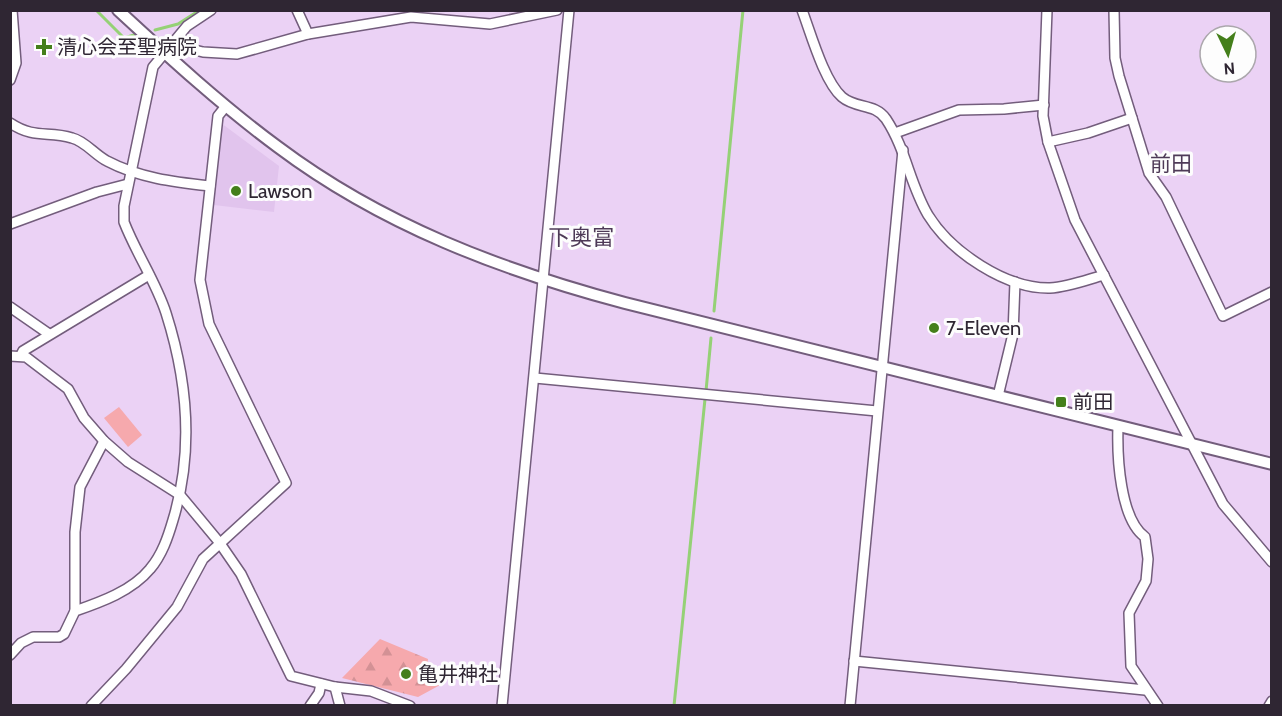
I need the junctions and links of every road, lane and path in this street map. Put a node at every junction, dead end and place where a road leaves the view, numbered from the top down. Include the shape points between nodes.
1 (12, 10) edge
2 (118, 10) edge
3 (211, 10) edge
4 (297, 10) edge
5 (556, 10) edge
6 (569, 10) edge
7 (802, 10) edge
8 (1047, 10) edge
9 (1114, 10) edge
10 (12, 29) edge
11 (308, 33) junction
12 (167, 48) junction
13 (10, 80) edge
14 (1044, 105) junction
15 (226, 106) junction
16 (1132, 118) junction
17 (10, 123) edge
18 (895, 133) junction
19 (1048, 141) junction
20 (903, 150) junction
21 (130, 172) junction
22 (128, 184) junction
23 (210, 186) junction
24 (10, 224) edge
25 (148, 275) junction
26 (1104, 275) junction
27 (544, 281) junction
28 (1015, 282) junction
29 (1272, 292) edge
30 (10, 307) edge
31 (49, 334) junction
32 (21, 355) junction
33 (10, 356) edge
34 (882, 367) junction
35 (535, 378) junction
36 (998, 396) junction
37 (877, 411) junction
38 (1118, 427) junction
39 (104, 441) junction
40 (1194, 445) junction
41 (1272, 464) edge
42 (180, 495) junction
43 (219, 542) junction
44 (1272, 561) edge
45 (75, 611) junction
46 (10, 655) edge
47 (854, 661) junction
48 (321, 684) junction
49 (335, 687) junction
50 (1145, 690) junction
51 (1272, 701) edge
52 (91, 705) edge
53 (310, 705) edge
54 (340, 705) edge
55 (410, 705) edge
56 (502, 705) edge
57 (850, 705) edge
58 (1158, 705) edge
59 (1269, 705) edge

1 - 10 street
2 - 12 street
3 - 12 street via 187,26
4 - 11 street
5 - 11 street via 490,24 411,17
6 - 27 street
7 - 18 street via 833,86 843,98 883,114
8 - 14 street
9 - 16 street via 1115,58
10 - 13 street via 16,63
11 - 12 street via 237,54
12 - 15 street
12 - 21 street via 153,67
14 - 18 street via 959,110
14 - 19 street
15 - 23 street via 218,116
15 - 27 street via 279,148 378,210 471,255
16 - 19 street
16 - 29 street via 1149,173 1171,205 1223,316
17 - 21 street via 33,135 73,138
18 - 20 street
19 - 26 street via 1075,220
20 - 28 street via 927,213 939,230 985,267
20 - 34 street
21 - 22 street
21 - 23 street
22 - 24 street
22 - 25 street via 124,222
23 - 43 street via 200,280 209,324 286,483
25 - 31 street
25 - 42 street via 166,311 183,385 186,462
26 - 28 street via 1050,288
26 - 40 street
27 - 34 street
27 - 35 street
28 - 36 street via 1013,334
30 - 31 street
31 - 32 street
32 - 33 street
32 - 39 street via 68,389 84,418
34 - 36 street
34 - 37 street
35 - 37 street
35 - 56 street
36 - 38 street
37 - 47 street
38 - 40 street
38 - 50 street via 1120,478 1136,531 1145,537 1148,559 1146,581 1129,613 1131,666
39 - 42 street via 128,462
39 - 45 street via 80,487 75,532
40 - 41 street
40 - 44 street via 1223,504
42 - 43 street
42 - 45 street via 161,554 149,570 99,603
43 - 48 street via 241,574 291,676
43 - 52 street via 198,565 177,607
45 - 46 street via 64,634 33,637
47 - 50 street
47 - 57 street
48 - 49 street
48 - 53 street
49 - 54 street
49 - 55 street via 371,691
50 - 58 street
51 - 59 street

